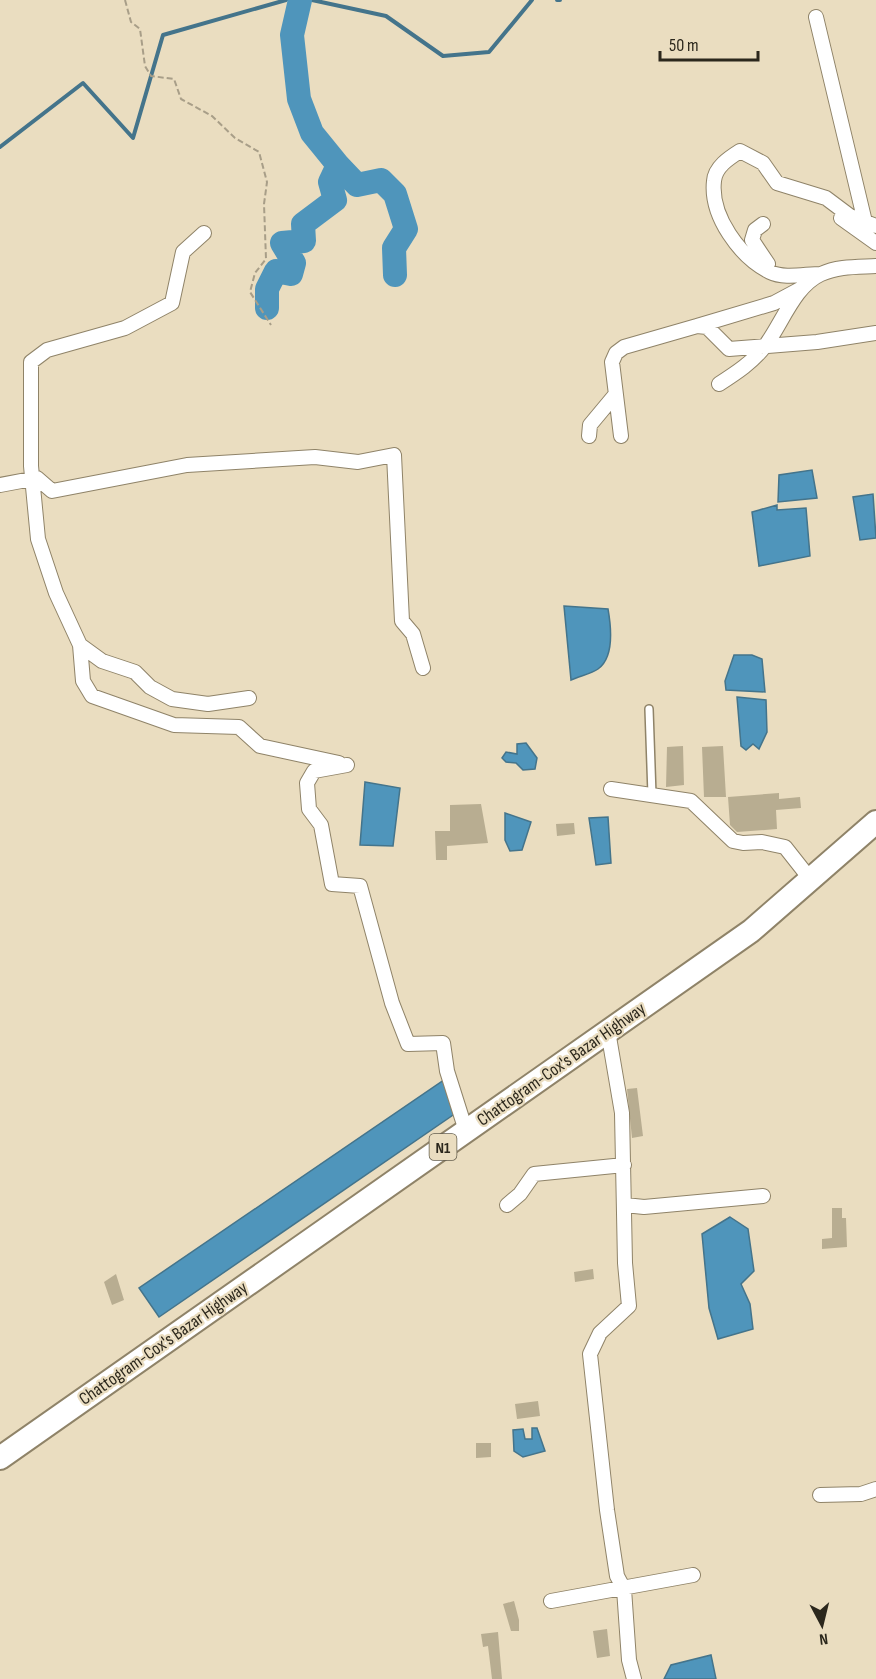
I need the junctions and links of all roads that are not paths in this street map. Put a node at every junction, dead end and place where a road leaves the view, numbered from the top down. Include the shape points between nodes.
1 (816, 17) dead end
2 (788, 186) junction
3 (763, 224) dead end
4 (871, 224) edge
5 (204, 233) dead end
6 (876, 243) edge
7 (876, 266) edge
8 (775, 273) junction
9 (820, 274) junction
10 (803, 288) junction
11 (698, 326) junction
12 (876, 333) edge
13 (765, 347) junction
14 (719, 384) dead end
15 (615, 395) junction
16 (589, 436) dead end
17 (621, 436) dead end
18 (32, 479) junction
19 (0, 485) edge
20 (80, 645) junction
21 (423, 668) dead end
22 (249, 698) dead end
23 (649, 709) dead end
24 (611, 789) dead end
25 (652, 795) junction
26 (876, 822) edge
27 (812, 880) junction
28 (608, 1031) junction
29 (466, 1131) junction
30 (624, 1165) junction
31 (763, 1196) dead end
32 (507, 1205) dead end
33 (626, 1205) junction
34 (0, 1458) edge
35 (876, 1489) edge
36 (820, 1496) dead end
37 (693, 1575) dead end
38 (624, 1589) junction
39 (551, 1601) dead end
40 (634, 1679) edge

1 - 4 street
2 - 4 street via 826,198 850,216
2 - 6 street
2 - 8 street via 777,183 763,163 740,151 723,162 713,180 715,200 732,242
3 - 8 street via 755,230 752,240
5 - 18 street via 183,252 172,303 125,328 47,350 31,362
7 - 9 street
8 - 9 street
9 - 10 street
10 - 11 street via 774,303
10 - 13 street
11 - 13 street via 706,327 729,349
11 - 15 street via 632,344 616,353 612,362
12 - 13 street
13 - 14 street
15 - 16 street via 590,425
15 - 17 street
18 - 19 street
18 - 20 street via 38,539 56,593
18 - 21 street via 37,478 52,491 187,465 315,457 358,462 394,454 402,621 413,634
20 - 22 street via 102,661 135,672 150,687 172,699 208,704
20 - 29 street via 82,681 92,696 174,725 239,727 260,746 347,765 314,771 307,783 309,809 321,825 332,884 360,886 392,1003 408,1044 443,1043 447,1071
23 - 25 lane
24 - 25 street
25 - 27 street via 691,801 733,841 785,847
26 - 27 highway, Chattogram-Cox's Bazar Highway / N1
27 - 28 highway, Chattogram-Cox's Bazar Highway / N1 via 751,931
28 - 29 highway, Chattogram-Cox's Bazar Highway / N1
28 - 30 street via 622,1113
29 - 34 highway, Chattogram-Cox's Bazar Highway / N1
30 - 32 street via 534,1174
30 - 33 street
31 - 33 street via 644,1207
33 - 38 street via 629,1306 600,1333 590,1354 607,1510 617,1576
35 - 36 street via 861,1494
37 - 38 street
38 - 39 street
38 - 40 street

